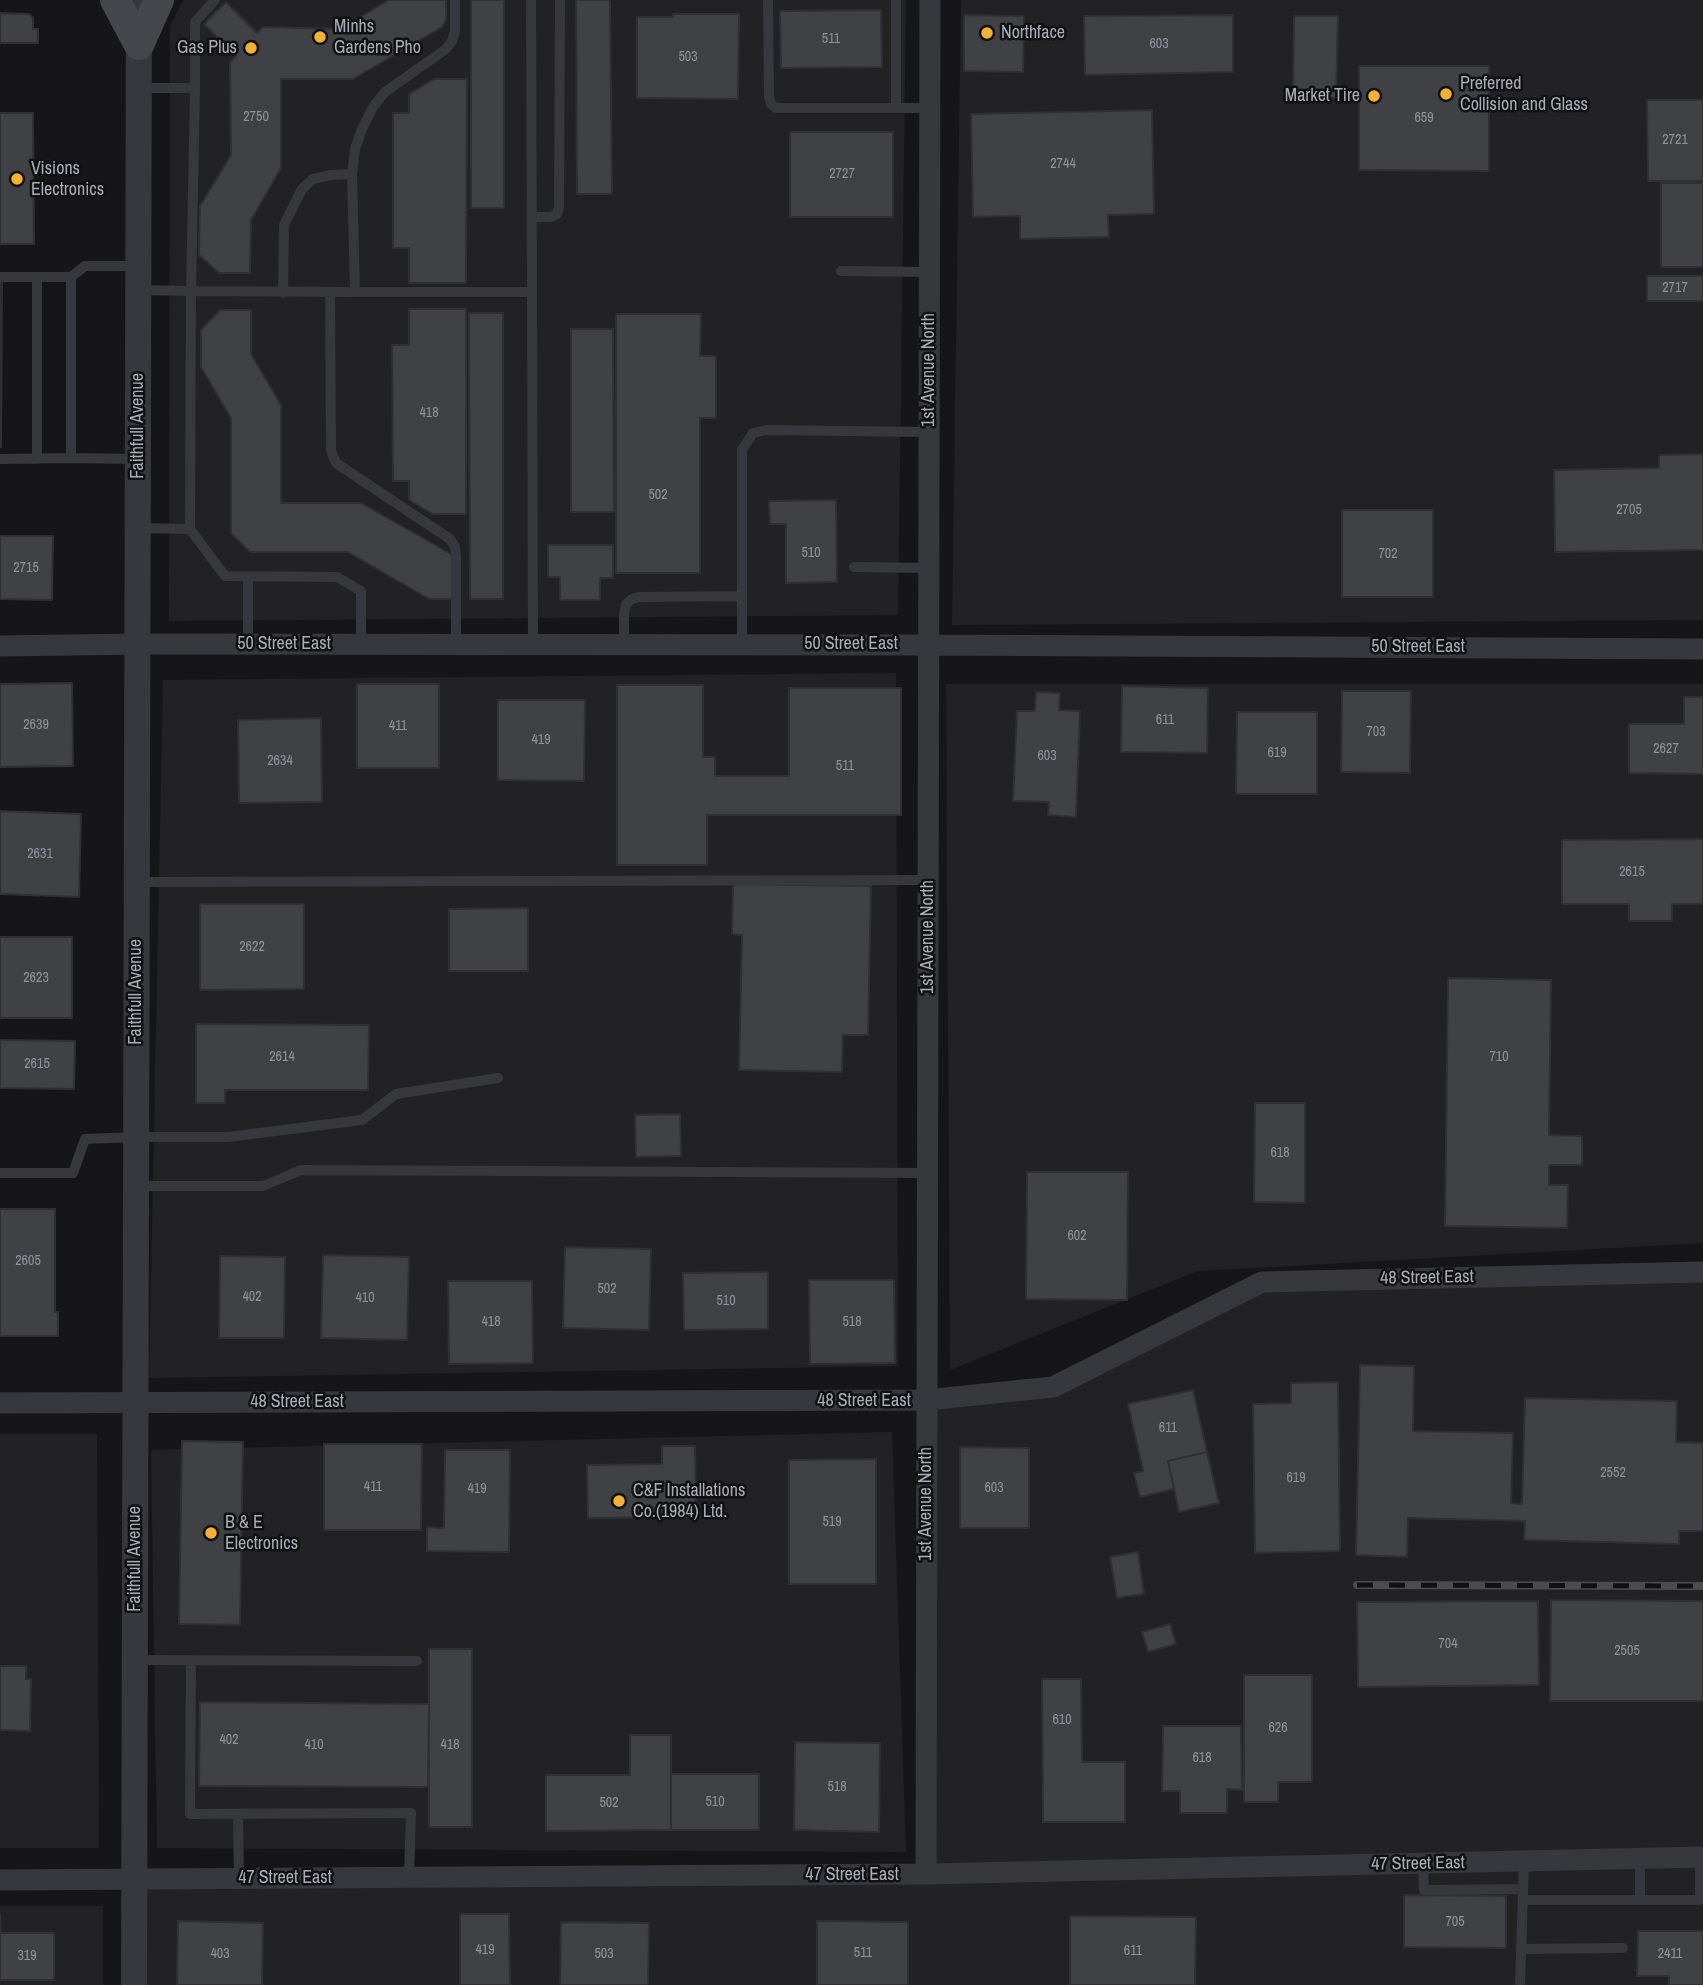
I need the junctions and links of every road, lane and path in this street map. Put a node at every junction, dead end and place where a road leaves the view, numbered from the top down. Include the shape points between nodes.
1 (116, 0) edge
2 (139, 0) edge
3 (159, 0) edge
4 (215, 0) edge
5 (455, 0) edge
6 (531, 0) edge
7 (560, 0) edge
8 (768, 0) edge
9 (896, 0) edge
10 (930, 0) edge
11 (139, 45) junction
12 (139, 88) junction
13 (195, 88) junction
14 (895, 108) junction
15 (930, 108) junction
16 (352, 174) junction
17 (532, 217) junction
18 (841, 271) dead end
19 (929, 272) junction
20 (0, 277) edge
21 (71, 277) junction
22 (37, 278) junction
23 (138, 278) junction
24 (191, 291) junction
25 (330, 292) junction
26 (355, 292) junction
27 (532, 292) junction
28 (283, 293) junction
29 (929, 432) junction
30 (71, 458) junction
31 (0, 459) edge
32 (37, 459) junction
33 (138, 459) junction
34 (137, 528) junction
35 (190, 529) junction
36 (854, 567) dead end
37 (928, 568) junction
38 (248, 576) junction
39 (741, 596) junction
40 (137, 644) junction
41 (248, 644) junction
42 (361, 644) junction
43 (456, 644) junction
44 (533, 644) junction
45 (624, 644) junction
46 (742, 644) junction
47 (928, 645) junction
48 (0, 646) edge
49 (1703, 649) edge
50 (928, 880) junction
51 (137, 882) junction
52 (498, 1078) dead end
53 (136, 1137) junction
54 (0, 1173) edge
55 (926, 1173) junction
56 (135, 1186) junction
57 (1703, 1272) edge
58 (926, 1401) junction
59 (135, 1402) junction
60 (0, 1403) edge
61 (135, 1660) junction
62 (191, 1660) junction
63 (417, 1661) dead end
64 (238, 1814) junction
65 (1702, 1857) edge
66 (1640, 1859) junction
67 (1524, 1861) junction
68 (1481, 1862) junction
69 (1423, 1864) junction
70 (926, 1874) junction
71 (410, 1877) junction
72 (134, 1879) junction
73 (239, 1879) junction
74 (0, 1880) edge
75 (1481, 1889) junction
76 (1523, 1894) junction
77 (1640, 1899) junction
78 (1623, 1948) dead end
79 (1521, 1949) junction
80 (134, 1985) edge
81 (1520, 1985) edge

1 - 11 main road
2 - 11 street, Faithfull Avenue
3 - 11 main road
4 - 13 lane via 195,22
5 - 16 lane via 452,41 385,92 373,107 355,149
6 - 17 lane
7 - 17 lane via 559,208 557,214
8 - 14 lane via 771,104 776,108
9 - 14 lane
10 - 15 street, 1st Avenue North
11 - 12 street, Faithfull Avenue
12 - 13 lane
12 - 23 street, Faithfull Avenue
13 - 24 lane
14 - 15 lane
15 - 19 street, 1st Avenue North
16 - 26 lane
16 - 28 lane via 313,180 302,189 284,225
17 - 27 lane
18 - 19 lane
19 - 29 street, 1st Avenue North
20 - 22 lane
21 - 22 lane
21 - 23 lane via 85,266
21 - 30 lane
22 - 32 lane
23 - 24 lane
23 - 33 street, Faithfull Avenue
24 - 28 lane
24 - 35 lane
25 - 26 lane
25 - 28 lane
25 - 43 lane via 331,451 336,463 455,547
26 - 27 lane
27 - 44 lane
29 - 37 street, 1st Avenue North
29 - 39 lane via 753,433 742,450
30 - 32 lane
30 - 33 lane
31 - 32 lane
33 - 34 street, Faithfull Avenue
34 - 35 lane
34 - 40 street, Faithfull Avenue
35 - 38 lane via 225,576
36 - 37 lane
37 - 47 street, 1st Avenue North
38 - 41 lane
38 - 42 lane via 337,578 361,591
39 - 45 lane via 632,599 624,613
39 - 46 lane
40 - 41 street, 50 Street East
40 - 48 street, 50 Street East
40 - 51 street, Faithfull Avenue
41 - 42 street, 50 Street East
42 - 43 street, 50 Street East
43 - 44 street, 50 Street East
44 - 45 street, 50 Street East
45 - 46 street, 50 Street East
46 - 47 street, 50 Street East
47 - 49 street, 50 Street East
47 - 50 street, 1st Avenue North
50 - 51 lane
50 - 55 street, 1st Avenue North
51 - 53 street, Faithfull Avenue
52 - 53 lane via 397,1094 362,1120 228,1137
53 - 54 lane via 85,1139 73,1173
53 - 56 street, Faithfull Avenue
55 - 56 lane via 300,1170 263,1186
55 - 58 street, 1st Avenue North
56 - 59 street, Faithfull Avenue
57 - 58 street, 48 Street East via 1262,1282 1053,1387
58 - 59 street, 48 Street East
58 - 70 street, 1st Avenue North
59 - 60 street, 48 Street East
59 - 61 street, Faithfull Avenue
61 - 62 lane
61 - 72 street, Faithfull Avenue
62 - 63 lane
62 - 64 lane via 190,1814
64 - 71 lane via 411,1813
64 - 73 lane
65 - 66 street, 47 Street East
65 - 77 lane via 1700,1900
66 - 67 street, 47 Street East
66 - 77 lane
67 - 68 street, 47 Street East
67 - 76 lane
68 - 69 street, 47 Street East
68 - 75 lane
69 - 70 street, 47 Street East
69 - 75 lane via 1424,1890
70 - 71 street, 47 Street East
71 - 73 street, 47 Street East
72 - 73 street, 47 Street East
72 - 74 street, 47 Street East
72 - 80 street, Faithfull Avenue
75 - 76 lane
76 - 77 lane
76 - 79 lane
78 - 79 lane
79 - 81 lane

